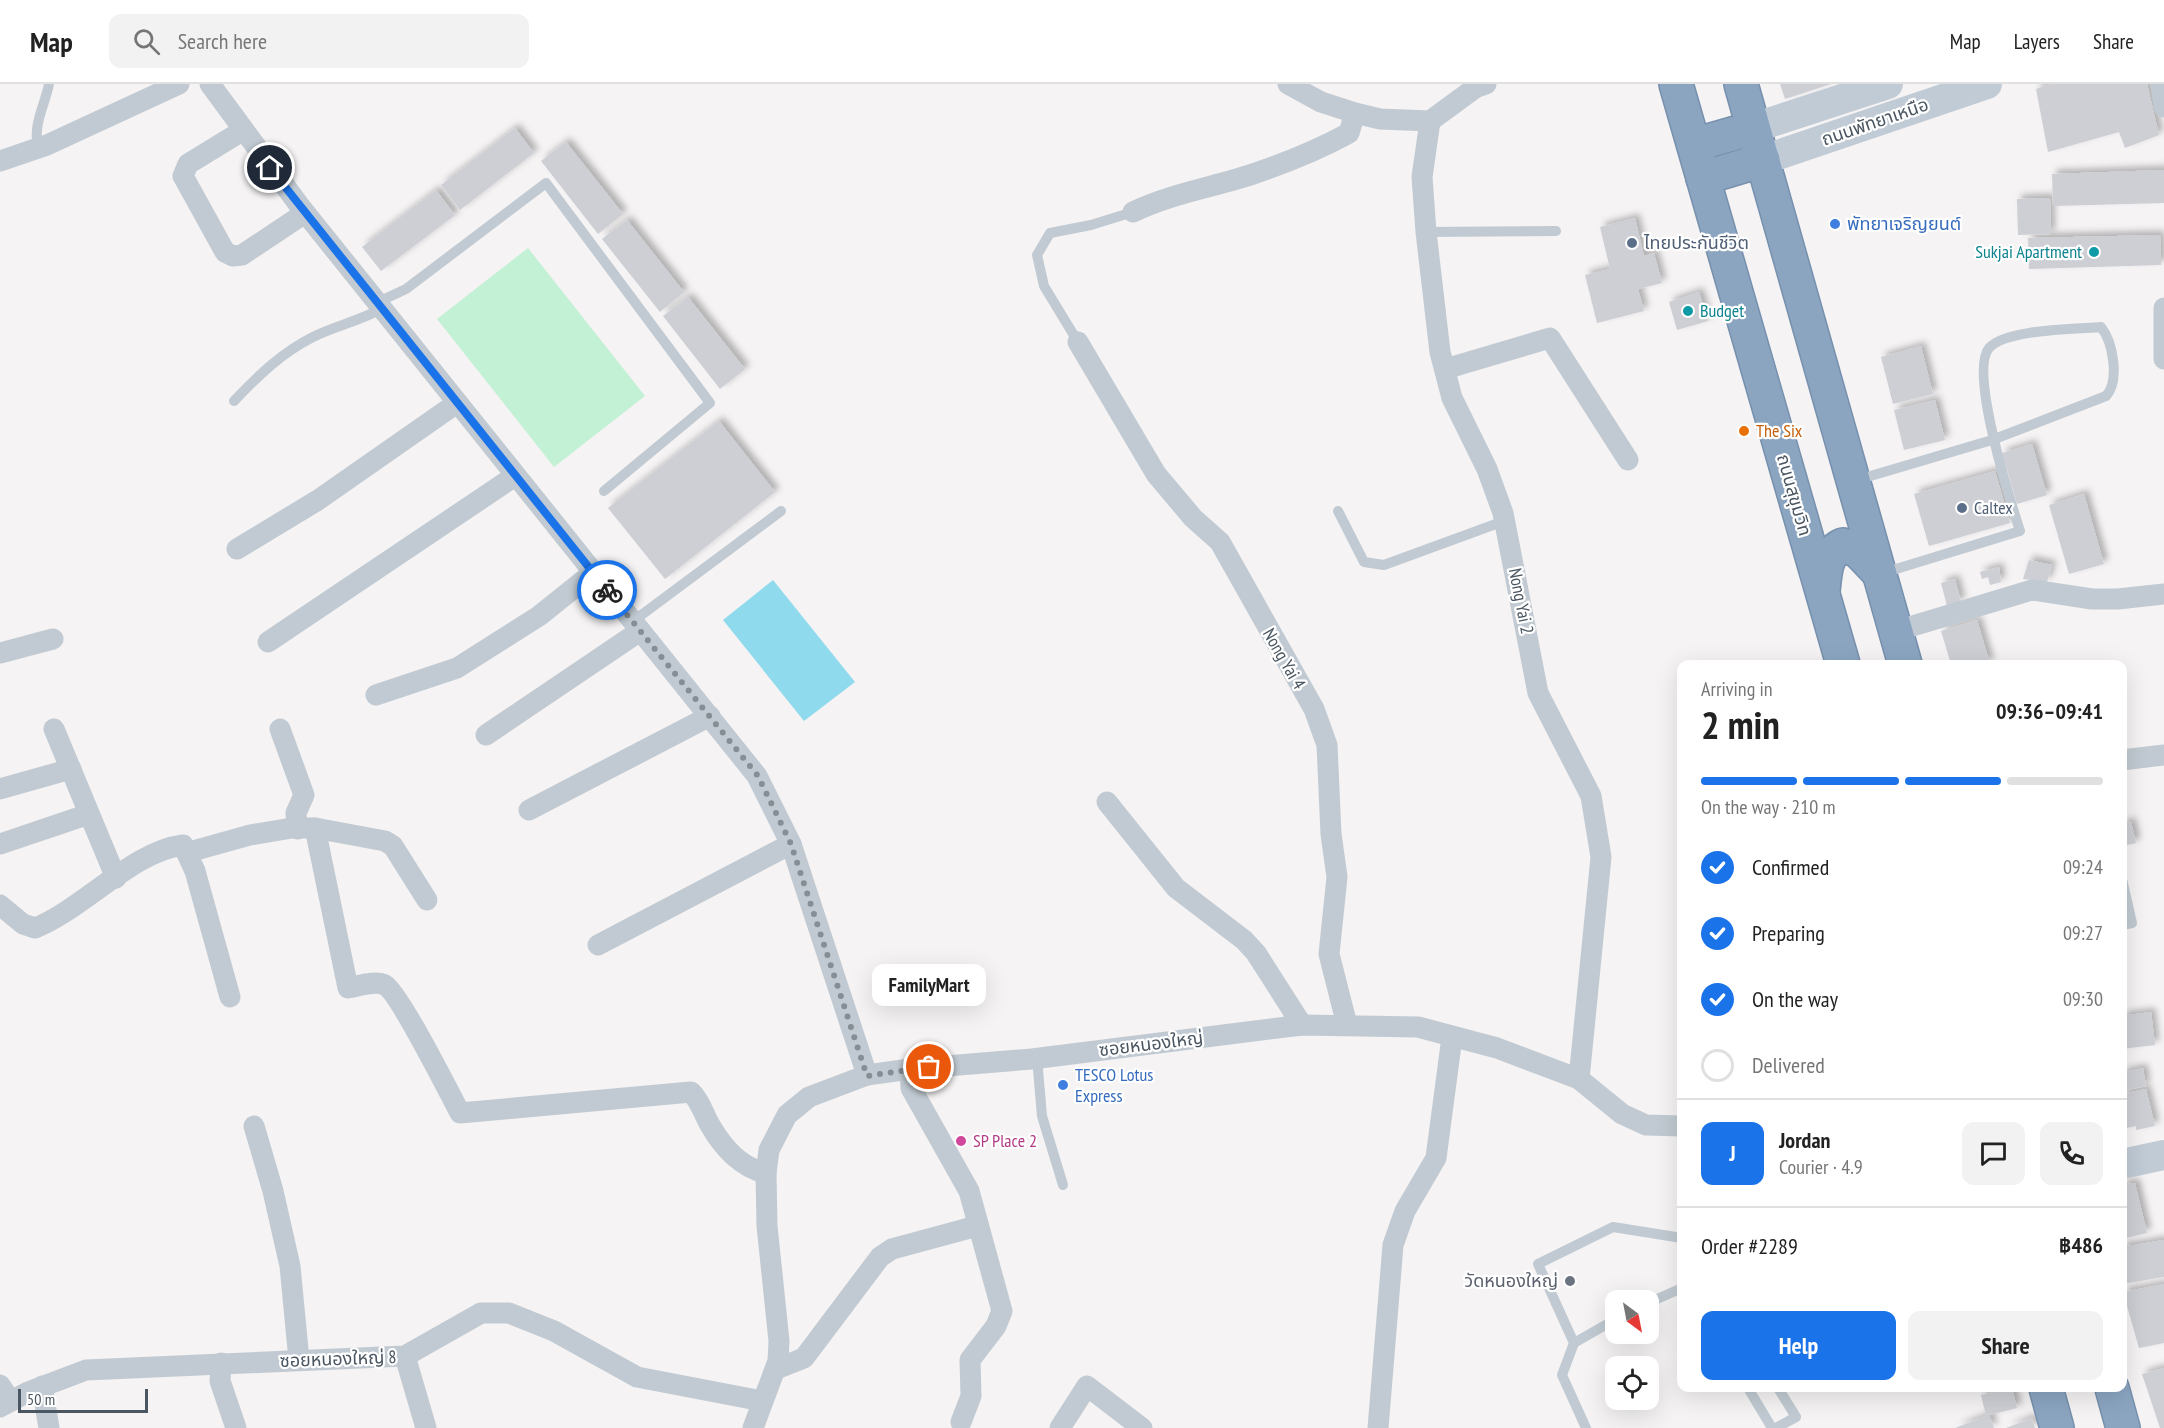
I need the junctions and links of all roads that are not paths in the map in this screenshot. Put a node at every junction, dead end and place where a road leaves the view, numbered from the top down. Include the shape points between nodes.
1 (62, 84) edge
2 (179, 84) edge
3 (210, 84) edge
4 (1288, 84) edge
5 (1486, 84) edge
6 (1676, 84) edge
7 (1741, 84) edge
8 (1888, 84) edge
9 (1987, 84) edge
10 (2161, 84) edge
11 (49, 86) edge
12 (2164, 107) edge
13 (1355, 113) junction
14 (1430, 121) junction
15 (1753, 128) junction
16 (242, 131) junction
17 (1694, 146) junction
18 (38, 148) junction
19 (1763, 160) junction
20 (0, 161) edge
21 (1703, 178) junction
22 (1133, 212) joint
23 (305, 213) junction
24 (1556, 231) dead end
25 (1426, 232) junction
26 (379, 306) junction
27 (2164, 308) edge
28 (1078, 342) joint
29 (2164, 359) edge
30 (1444, 369) junction
31 (234, 401) dead end
32 (457, 403) junction
33 (1992, 440) junction
34 (1628, 460) dead end
35 (514, 476) junction
36 (1854, 481) junction
37 (604, 491) dead end
38 (781, 511) dead end
39 (1338, 511) dead end
40 (1504, 521) junction
41 (237, 549) dead end
42 (594, 572) junction
43 (1880, 574) junction
44 (1822, 593) junction
45 (2164, 594) edge
46 (636, 626) junction
47 (1896, 631) junction
48 (53, 639) dead end
49 (268, 642) dead end
50 (0, 653) edge
51 (1837, 660) edge
52 (1904, 660) edge
53 (376, 695) dead end
54 (710, 716) junction
55 (54, 729) dead end
56 (280, 729) dead end
57 (486, 735) dead end
58 (2164, 755) edge
59 (2127, 759) edge
60 (71, 769) junction
61 (0, 789) edge
62 (1107, 802) dead end
63 (529, 810) dead end
64 (89, 814) junction
65 (306, 829) junction
66 (0, 844) edge
67 (791, 844) junction
68 (189, 852) junction
69 (117, 878) junction
70 (427, 900) dead end
71 (2127, 901) edge
72 (0, 905) edge
73 (2127, 924) edge
74 (598, 945) dead end
75 (231, 998) dead end
76 (1302, 1025) junction
77 (1347, 1025) junction
78 (1452, 1037) junction
79 (1037, 1058) junction
80 (910, 1069) junction
81 (867, 1076) junction
82 (1579, 1079) junction
83 (254, 1126) dead end
84 (1677, 1130) edge
85 (2164, 1155) edge
86 (2127, 1163) edge
87 (766, 1173) junction
88 (1063, 1185) dead end
89 (977, 1226) junction
90 (1677, 1237) edge
91 (1677, 1290) edge
92 (1659, 1298) edge
93 (1605, 1325) edge
94 (1574, 1343) junction
95 (405, 1356) junction
96 (299, 1360) junction
97 (221, 1364) junction
98 (776, 1369) junction
99 (42, 1386) junction
100 (1751, 1392) edge
101 (1780, 1392) edge
102 (2047, 1392) edge
103 (2113, 1392) edge
104 (3, 1397) edge
105 (762, 1401) junction
106 (961, 1422) dead end
107 (49, 1428) edge
108 (236, 1428) edge
109 (426, 1428) edge
110 (753, 1428) edge
111 (1060, 1428) edge
112 (1142, 1428) edge
113 (1378, 1428) edge
114 (1586, 1428) edge
115 (1774, 1428) edge
116 (2057, 1428) edge
117 (2123, 1428) edge

1 - 11 lane
2 - 18 street
3 - 16 street
4 - 13 street via 1321,102
5 - 14 street
6 - 17 highway, ถนนสุขุมวิท
7 - 15 highway
8 - 15 main road, ถนนพัทยาเหนือ
9 - 19 main road, ถนนพัทยาเหนือ
10 - 12 street
11 - 18 lane via 38,116
13 - 14 street via 1380,119
13 - 22 street via 1349,133 1323,147 1256,173 1157,200
14 - 25 street, Nong Yai 2 via 1422,177
15 - 17 highway
15 - 19 highway
16 - 23 street
16 - 23 street via 188,164 183,176 225,252 242,255
17 - 21 highway, ถนนสุขุมวิท
18 - 20 street
19 - 21 highway
19 - 36 highway
21 - 44 highway, ถนนสุขุมวิท
22 - 28 lane via 1050,233 1036,255 1044,286
23 - 26 street
24 - 25 lane
25 - 30 street, Nong Yai 2
26 - 31 lane via 295,347 270,364
26 - 32 street
26 - 37 lane via 546,183 710,403
27 - 29 street
28 - 77 street, Nong Yai 4 via 1156,474 1193,518 1220,542 1314,709 1327,745 1337,877 1329,954
30 - 34 street via 1550,338
30 - 40 street, Nong Yai 2 via 1452,398 1487,469
32 - 35 street
32 - 41 street via 318,500
33 - 33 lane via 2106,396 2114,384 2108,335 2101,327 2012,336 1990,346 1982,361
33 - 36 lane
33 - 43 lane via 2020,531
35 - 42 street
35 - 49 street
36 - 43 highway
38 - 46 lane
39 - 40 lane via 1364,562 1384,565
40 - 82 street, Nong Yai 2 via 1538,693 1591,796 1601,857
42 - 46 street
42 - 53 street via 538,616 457,668
43 - 44 highway via 1858,550 1843,545 1834,549 1827,562
43 - 47 highway
44 - 51 highway, ถนนสุขุมวิท
45 - 47 street via 2092,599 2032,590
46 - 54 street
46 - 57 street
47 - 52 highway
48 - 50 street
54 - 63 street
54 - 67 street via 758,776
55 - 60 street
56 - 65 street via 304,795 296,813
58 - 59 street
60 - 61 street
60 - 64 street
62 - 76 street via 1176,888 1256,953
64 - 66 street
64 - 69 street
65 - 68 street via 250,835
65 - 70 street via 375,839 393,846
65 - 87 street via 348,988 377,983 387,986 460,1113 691,1092 722,1144 741,1162
67 - 74 street
67 - 81 street
68 - 69 street via 183,845 169,847
68 - 75 street
69 - 72 street via 35,928 23,924
71 - 73 lane via 2132,923
76 - 77 street, ซอยหนองใหญ่
76 - 79 street, ซอยหนองใหญ่
77 - 78 street, ซอยหนองใหญ่ via 1418,1027
78 - 82 street, ซอยหนองใหญ่ via 1497,1048
78 - 113 street via 1436,1158 1405,1212 1393,1245
79 - 80 street, ซอยหนองใหญ่
79 - 88 lane via 1042,1116
80 - 81 street, ซอยหนองใหญ่
80 - 89 street via 911,1088 969,1191
81 - 87 street, ซอยหนองใหญ่ via 809,1097 787,1115 769,1150
82 - 84 street, ซอยหนองใหญ่ via 1622,1114 1646,1125
83 - 96 street via 290,1266
85 - 86 main road
87 - 98 street, ซอยหนองใหญ่ via 767,1226 779,1341
89 - 98 street via 892,1249 880,1257 804,1358
89 - 106 street via 1002,1311 996,1326 970,1360 971,1396
90 - 94 lane via 1613,1227 1538,1264
91 - 92 lane
93 - 94 lane
94 - 114 lane via 1562,1375
95 - 96 street, ซอยหนองใหญ่ 8
95 - 105 street, ซอยหนองใหญ่ 8 via 481,1313 509,1313 554,1331 637,1377
95 - 109 street
96 - 97 street, ซอยหนองใหญ่ 8
97 - 99 street, ซอยหนองใหญ่ 8 via 86,1370
97 - 108 street via 220,1381
98 - 105 street, ซอยหนองใหญ่
99 - 104 street, ซอยหนองใหญ่ 8
99 - 107 street
100 - 115 lane
101 - 115 lane via 1796,1417
102 - 116 highway
103 - 117 highway
105 - 110 street, ซอยหนองใหญ่
111 - 112 street via 1087,1386

